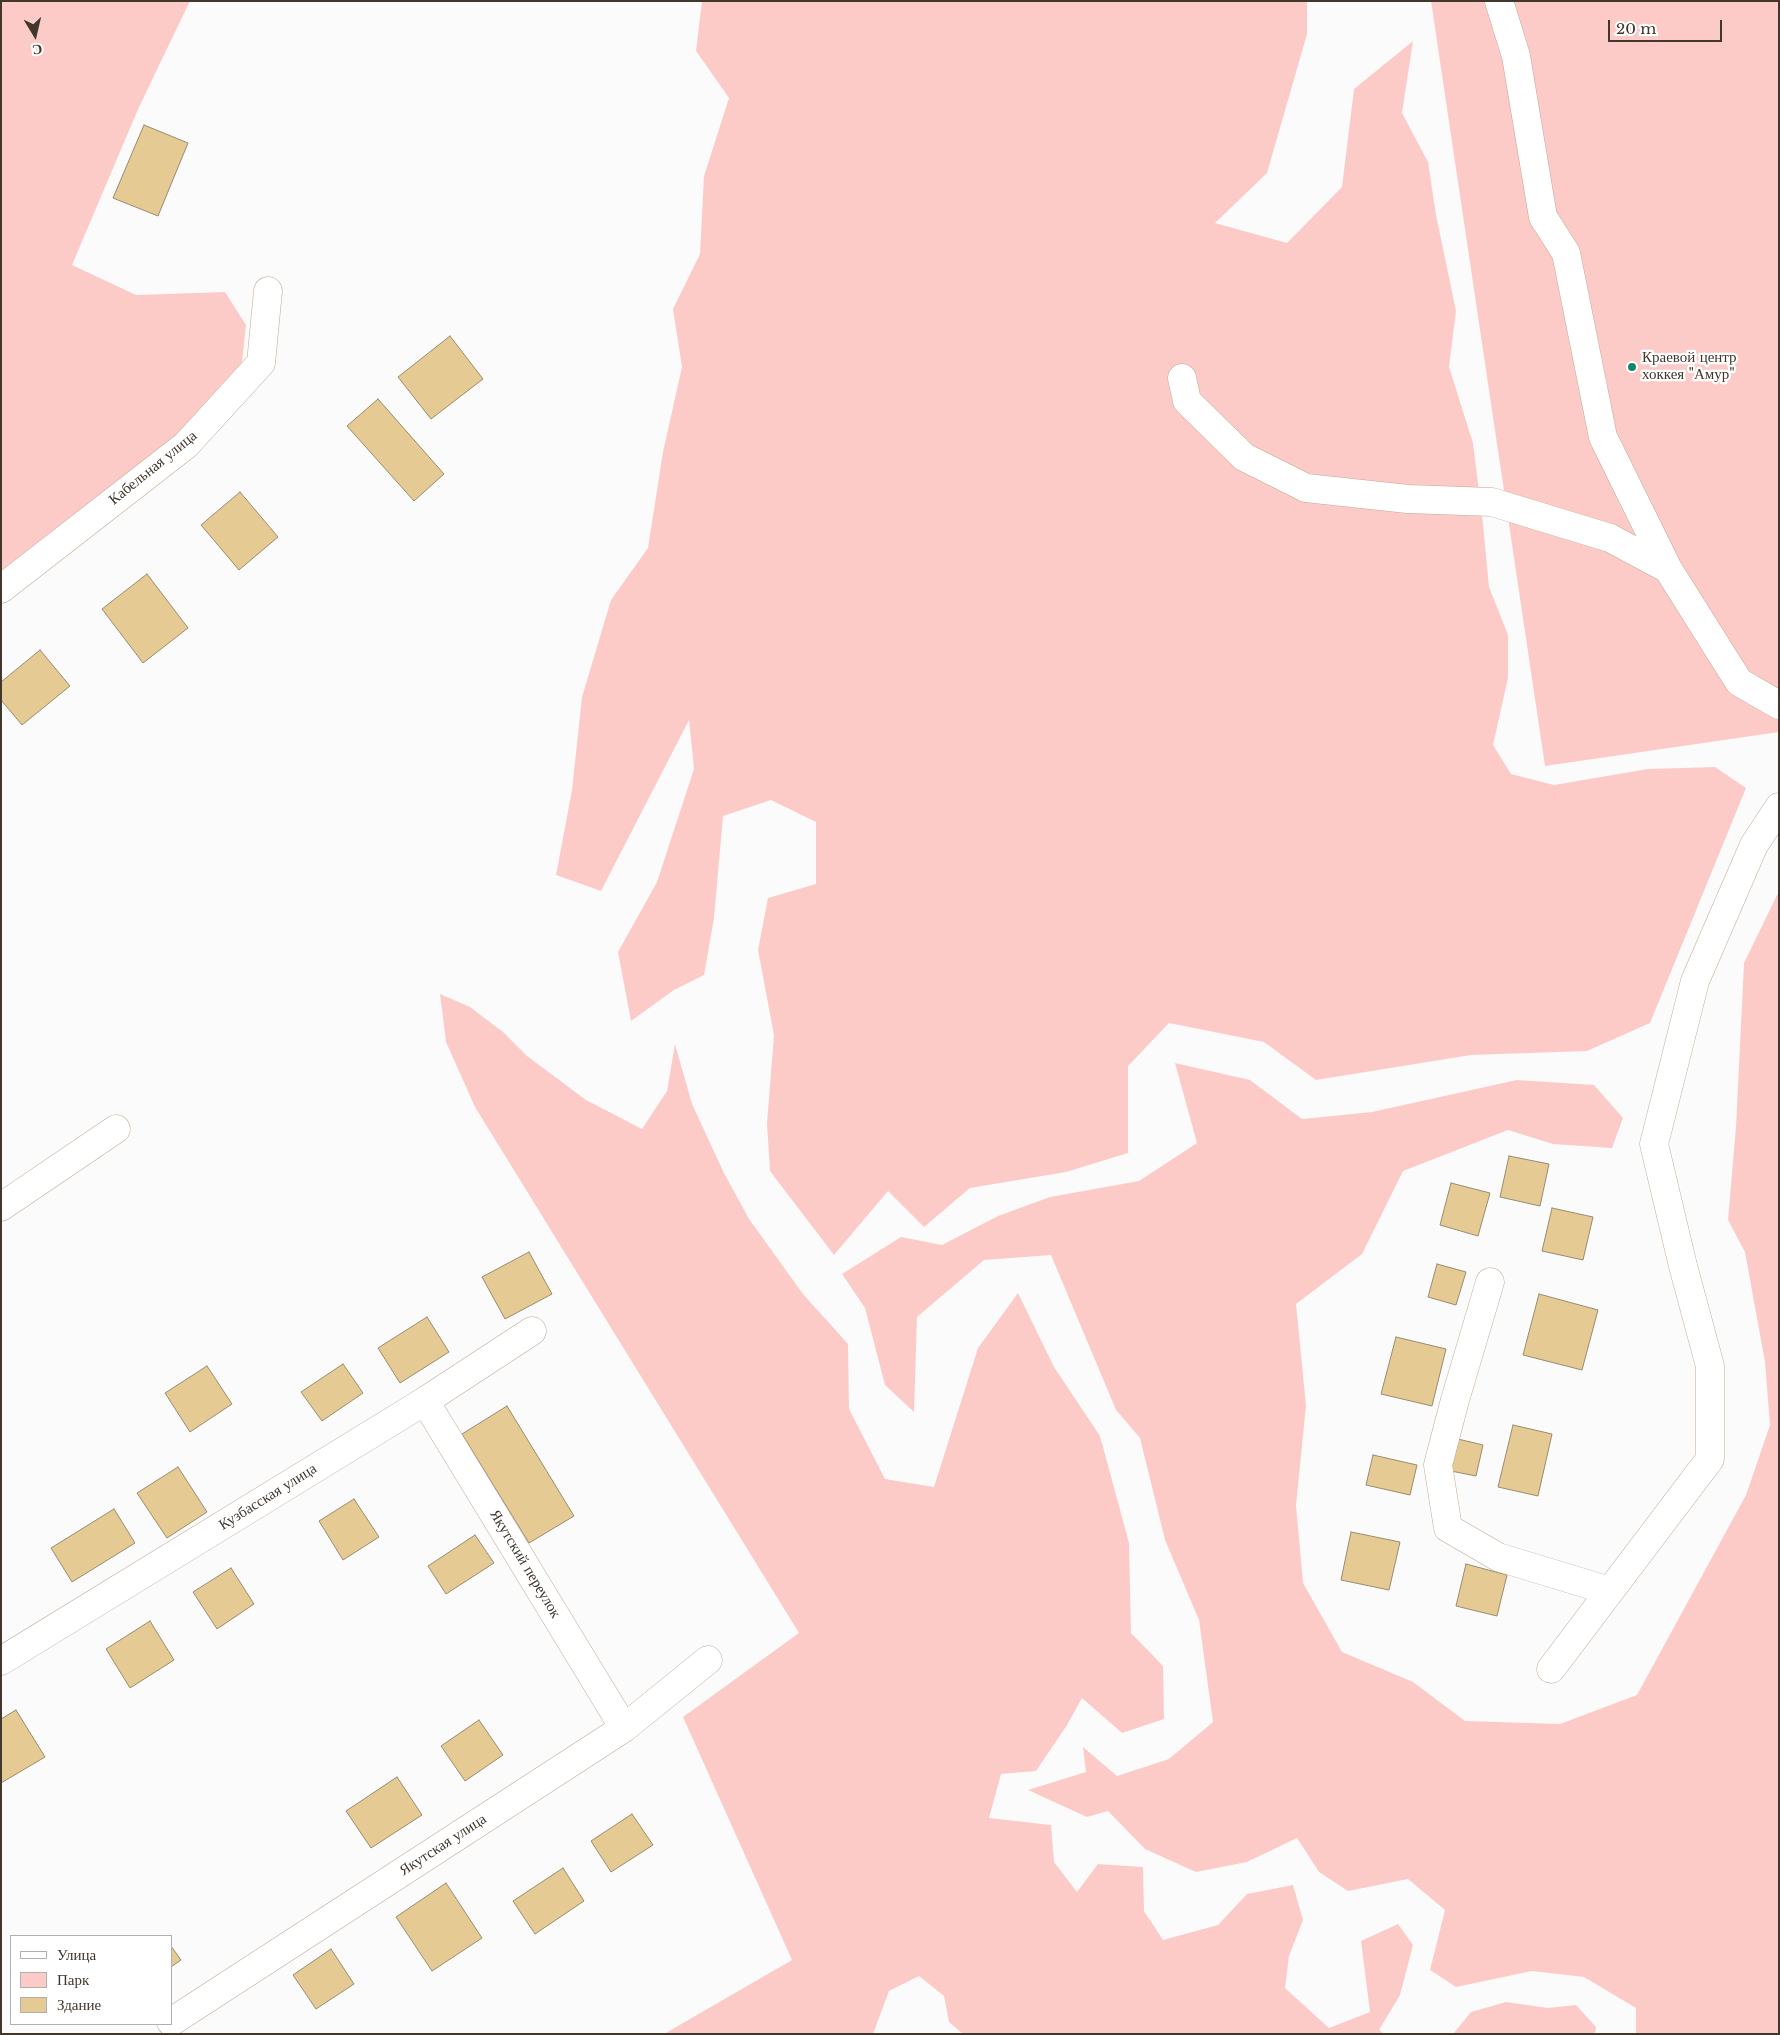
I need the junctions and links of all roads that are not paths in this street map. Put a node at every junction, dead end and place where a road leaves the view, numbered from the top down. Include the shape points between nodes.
1 (1499, 1) edge
2 (268, 292) dead end
3 (1182, 378) dead end
4 (1668, 569) junction
5 (1, 589) edge
6 (1779, 705) edge
7 (1779, 807) edge
8 (116, 1129) dead end
9 (1, 1208) edge
10 (1490, 1282) dead end
11 (532, 1331) dead end
12 (425, 1401) junction
13 (1610, 1591) junction
14 (708, 1660) dead end
15 (1, 1661) edge
16 (1551, 1669) dead end
17 (624, 1728) junction
18 (172, 2022) edge
19 (167, 2025) edge
20 (153, 2034) edge

1 - 4 street via 1516,56 1543,217 1566,253 1603,437
2 - 5 street, Кабельная улица via 262,363 186,444
3 - 4 street via 1187,401 1244,457 1306,488 1408,499 1492,502 1610,538
4 - 6 street via 1739,682
7 - 13 street via 1754,845 1695,981 1654,1144 1710,1366 1710,1459
8 - 9 street
10 - 13 street via 1438,1465 1448,1528 1498,1558
11 - 12 street, Кузбасская улица
12 - 15 street, Кузбасская улица
12 - 17 street, Якутский переулок
13 - 16 street
14 - 17 street, Якутская улица
17 - 18 street, Якутская улица
19 - 20 street, Якутская улица

